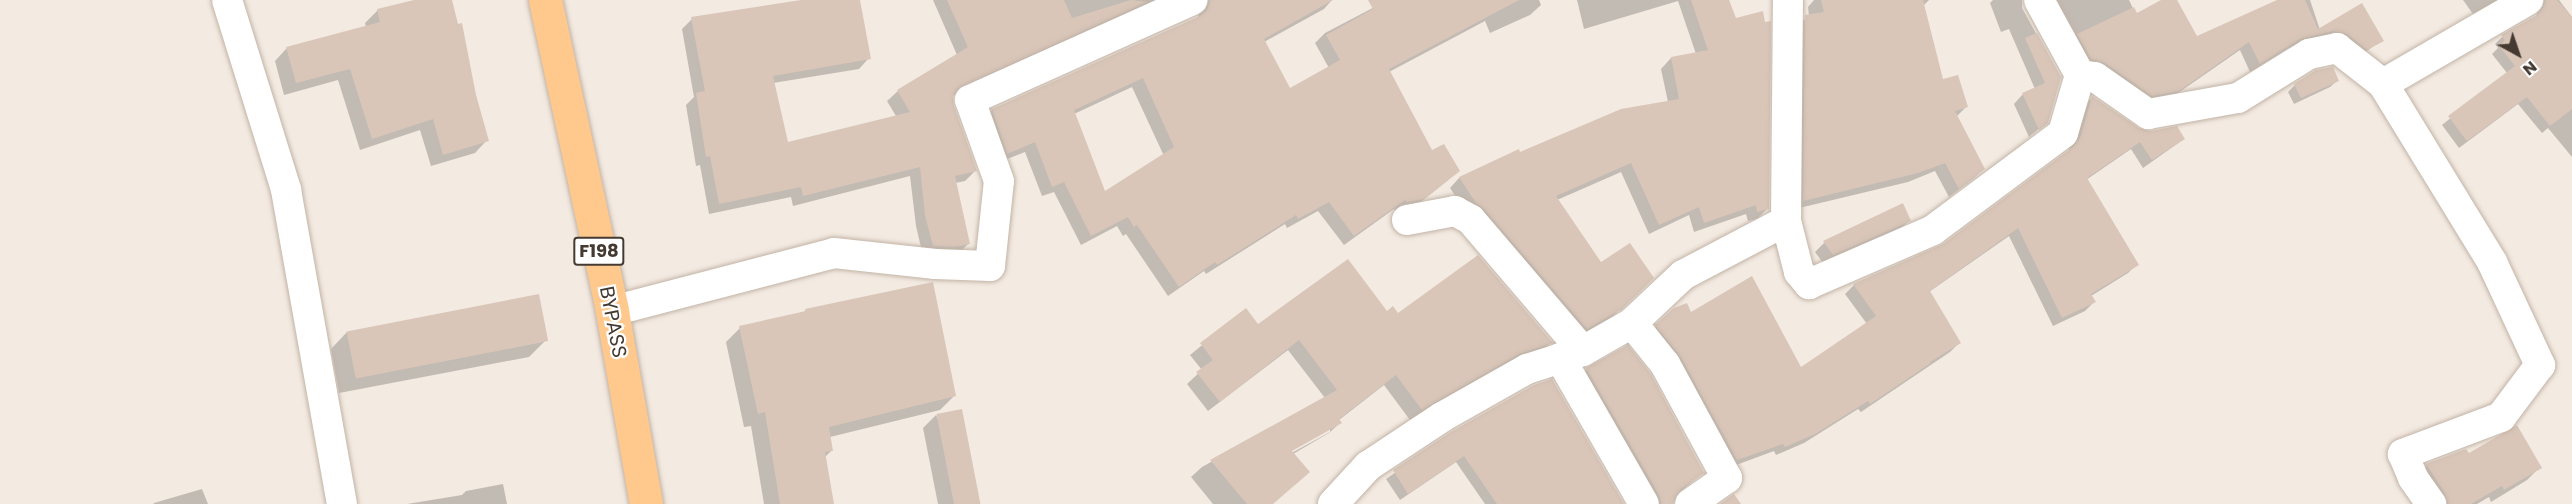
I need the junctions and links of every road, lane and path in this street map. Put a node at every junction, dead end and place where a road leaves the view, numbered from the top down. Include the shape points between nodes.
1 (227, 0) edge
2 (546, 0) edge
3 (1193, 0) edge
4 (1788, 0) edge
5 (2039, 0) edge
6 (2528, 0) edge
7 (2080, 75) junction
8 (2382, 84) junction
9 (1407, 220) dead end
10 (1786, 221) junction
11 (612, 311) junction
12 (1632, 323) junction
13 (1571, 355) junction
14 (342, 504) edge
15 (646, 504) edge
16 (1333, 504) edge
17 (1644, 504) edge
18 (1690, 504) edge
19 (2431, 504) edge

1 - 14 street via 286,190
2 - 11 main road, BYPASS / F198
3 - 11 street via 970,100 999,181 990,266 834,253
4 - 10 street
5 - 7 street
6 - 8 street
7 - 8 street via 2095,77 2148,114 2238,98 2310,54 2337,48
7 - 10 street via 2063,133 1933,230 1809,284 1799,272
8 - 19 street via 2492,262 2540,365 2501,417 2403,454 2413,478
9 - 13 street via 1455,211 1471,220
10 - 12 street via 1683,275
11 - 15 main road, BYPASS / F198
12 - 13 street
12 - 18 street via 1665,364 1727,478
13 - 16 street via 1527,369 1442,417 1368,466
13 - 17 street

